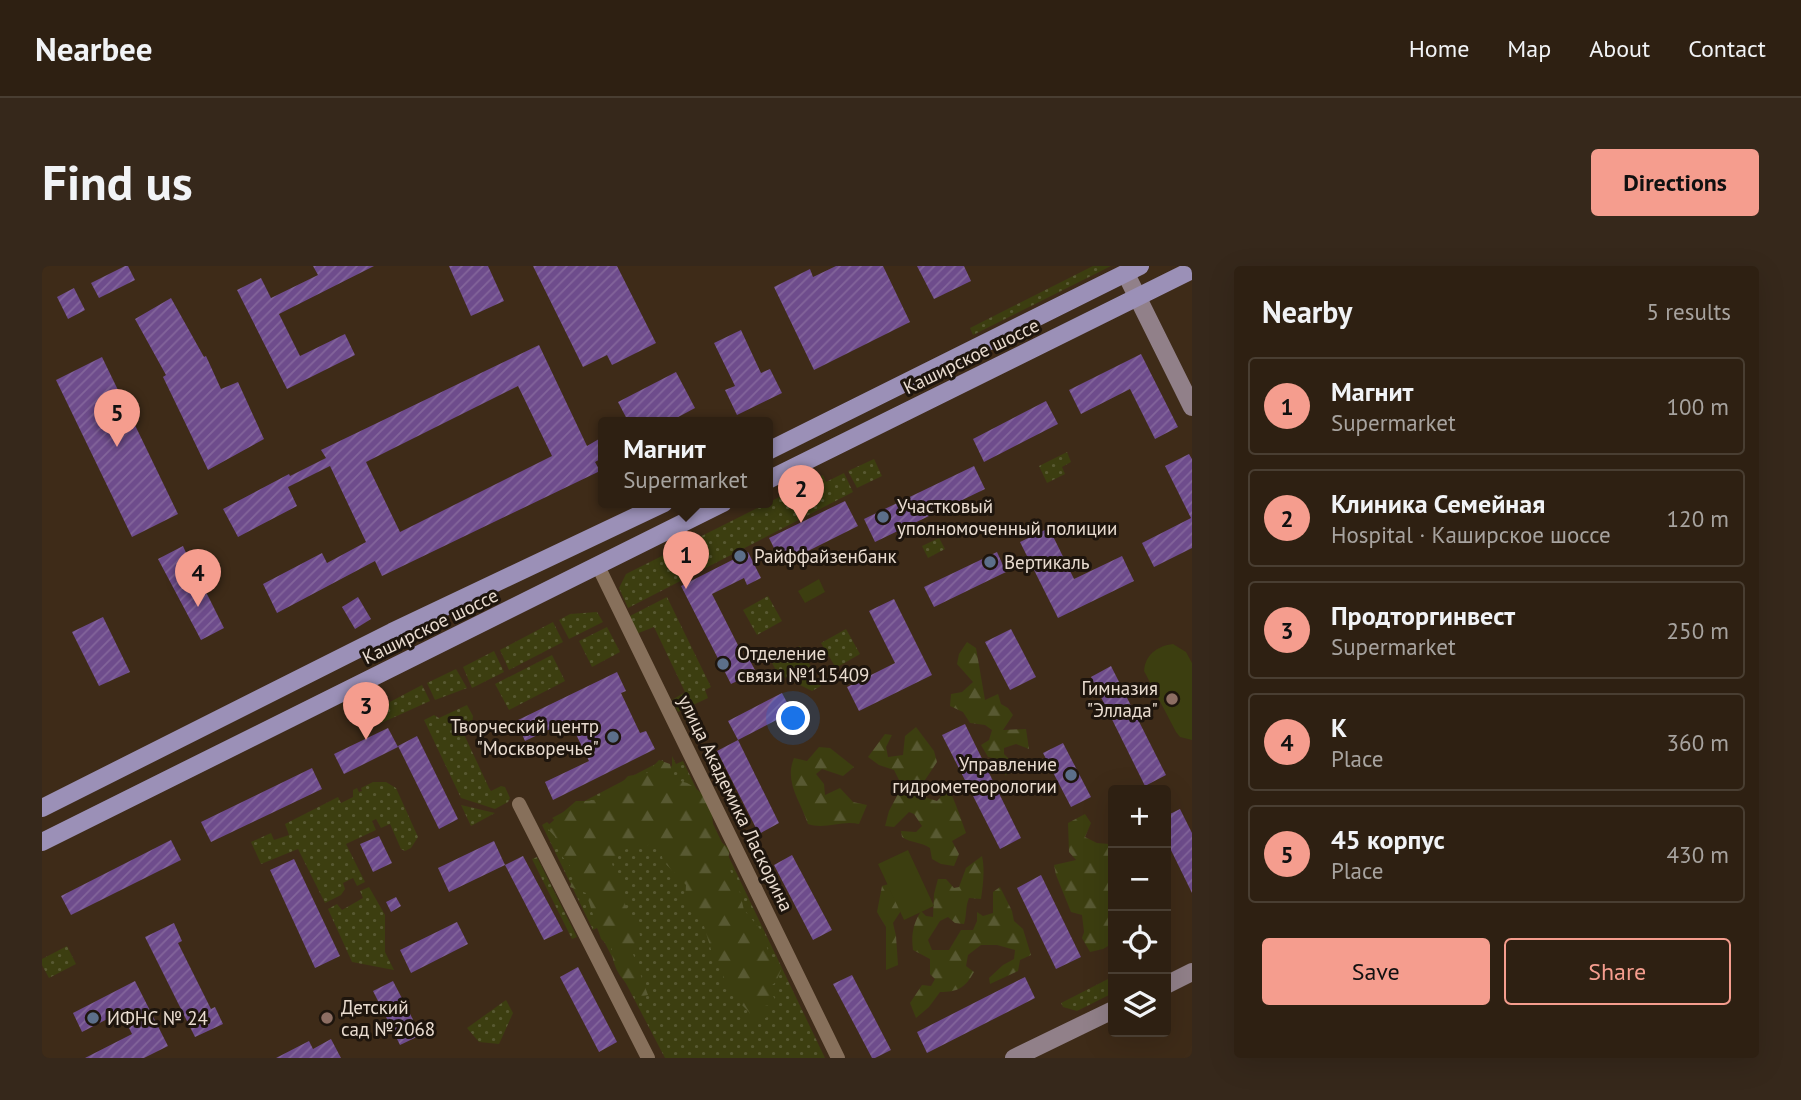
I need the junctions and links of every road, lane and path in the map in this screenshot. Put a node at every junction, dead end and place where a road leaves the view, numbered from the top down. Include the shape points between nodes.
1 (1133, 270) edge
2 (1192, 270) edge
3 (1138, 298) junction
4 (1192, 407) edge
5 (773, 449) edge
6 (773, 478) edge
7 (653, 508) edge
8 (713, 508) edge
9 (598, 566) junction
10 (519, 804) dead end
11 (42, 808) edge
12 (42, 842) edge
13 (1192, 972) edge
14 (1171, 982) edge
15 (1108, 1012) edge
16 (648, 1058) edge
17 (838, 1058) edge
18 (1014, 1058) edge

1 - 3 main road
1 - 5 main road, Каширское шоссе
2 - 3 main road, Каширское шоссе
3 - 4 main road
3 - 6 main road, Каширское шоссе
7 - 11 main road, Каширское шоссе via 392,632
8 - 9 main road, Каширское шоссе
9 - 12 main road, Каширское шоссе
9 - 17 street, улица Академика Ласкорина
10 - 16 street
13 - 14 main road
15 - 18 main road

